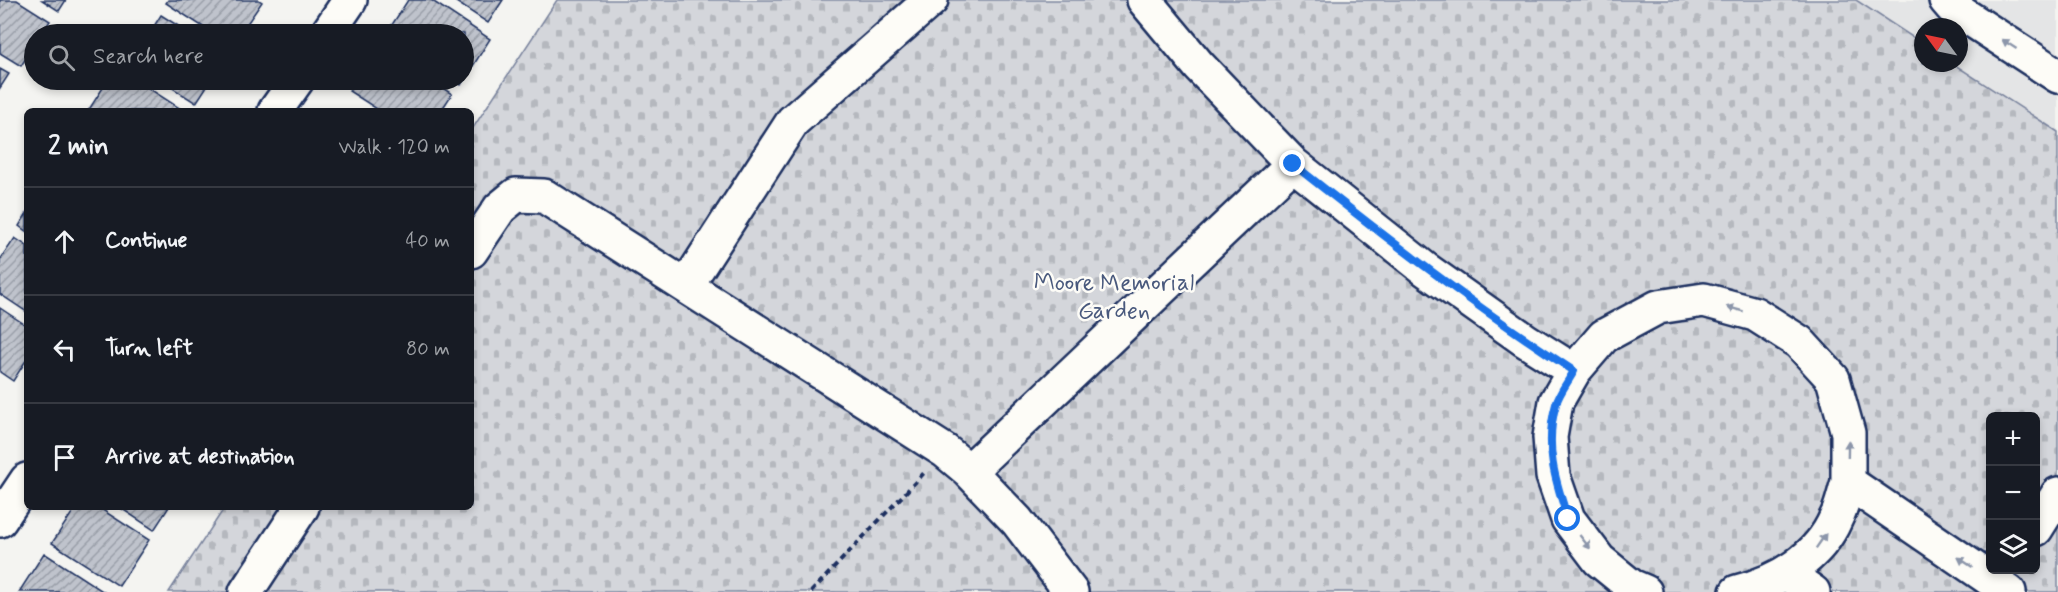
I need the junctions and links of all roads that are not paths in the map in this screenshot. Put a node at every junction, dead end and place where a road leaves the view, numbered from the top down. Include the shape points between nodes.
1 (350, 0) edge
2 (931, 0) edge
3 (1144, 0) edge
4 (1946, 0) edge
5 (334, 24) edge
6 (2058, 76) edge
7 (290, 90) edge
8 (277, 108) edge
9 (1293, 164) junction
10 (474, 247) edge
11 (686, 286) junction
12 (1574, 371) junction
13 (957, 461) junction
14 (1848, 482) junction
15 (24, 484) edge
16 (2058, 494) edge
17 (300, 510) edge
18 (0, 520) edge
19 (2040, 523) edge
20 (2006, 582) edge
21 (1800, 583) edge
22 (246, 592) edge
23 (1071, 592) edge
24 (1644, 592) edge
25 (1737, 592) edge

1 - 5 street
2 - 11 street via 793,121
3 - 9 street via 1199,66
6 -> 4 street
7 - 8 street
9 - 12 street via 1425,269
9 - 13 street
10 - 11 street via 500,208 516,195 544,196
11 - 13 street
14 -> 12 street via 1848,433 1833,379 1799,342 1755,314 1704,300 1658,307 1604,336
12 -> 24 street via 1556,402 1550,437 1553,476 1568,519 1599,560
13 - 23 street via 1017,521
20 -> 14 street
21 -> 14 street via 1836,519
15 - 18 street
16 - 19 street
17 - 22 street
21 - 25 street

